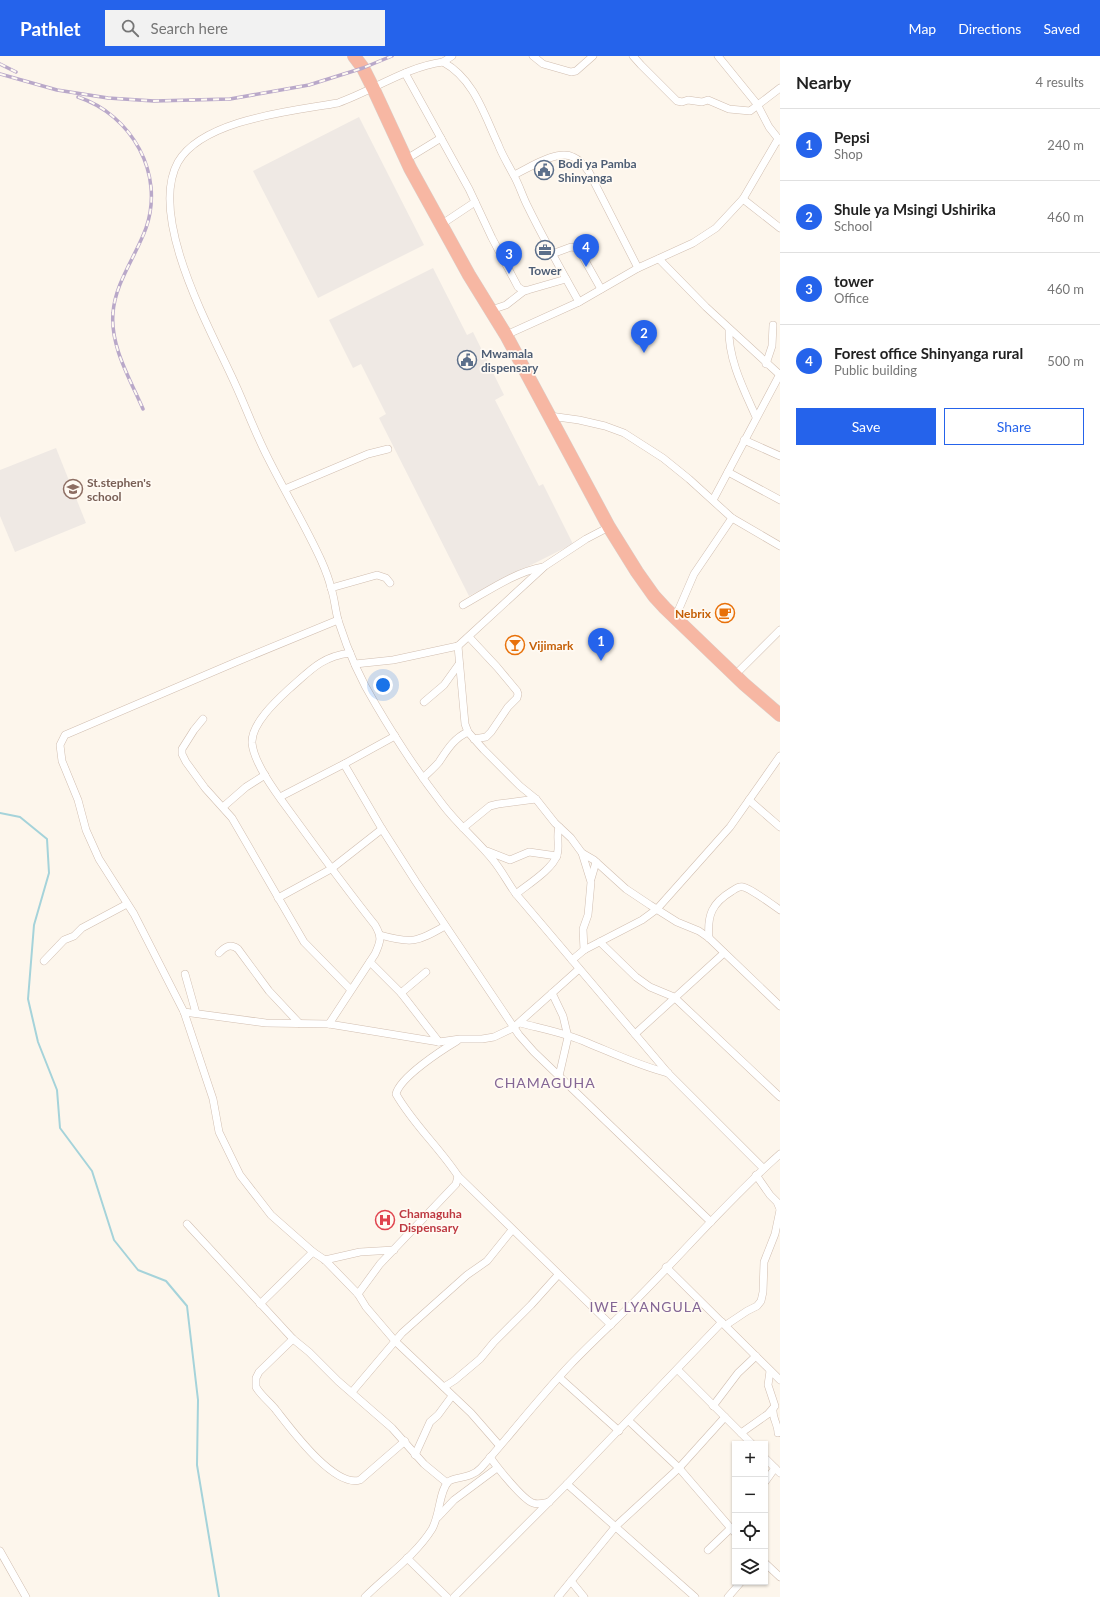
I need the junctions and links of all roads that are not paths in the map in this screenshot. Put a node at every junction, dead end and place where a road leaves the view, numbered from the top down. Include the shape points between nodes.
1 (354, 56) edge
2 (452, 56) edge
3 (533, 56) edge
4 (593, 56) edge
5 (633, 56) edge
6 (718, 56) edge
7 (443, 62) junction
8 (405, 73) junction
9 (373, 88) junction
10 (780, 88) edge
11 (757, 104) junction
12 (441, 138) junction
13 (779, 140) edge
14 (406, 160) junction
15 (514, 175) junction
16 (744, 199) junction
17 (475, 202) junction
18 (442, 224) junction
19 (780, 228) edge
20 (552, 254) junction
21 (659, 259) junction
22 (638, 268) junction
23 (566, 279) junction
24 (601, 289) junction
25 (524, 290) junction
26 (579, 302) junction
27 (491, 310) junction
28 (773, 325) dead end
29 (729, 329) junction
30 (506, 335) junction
31 (766, 364) junction
32 (780, 375) edge
33 (550, 416) junction
34 (756, 417) junction
35 (744, 440) junction
36 (388, 449) dead end
37 (780, 456) edge
38 (728, 472) junction
39 (285, 489) junction
40 (713, 500) junction
41 (780, 500) edge
42 (732, 518) junction
43 (609, 527) junction
44 (780, 546) edge
45 (545, 566) junction
46 (390, 583) dead end
47 (332, 588) junction
48 (463, 605) dead end
49 (676, 618) junction
50 (338, 620) junction
51 (780, 630) edge
52 (469, 637) junction
53 (458, 646) junction
54 (350, 653) junction
55 (355, 664) junction
56 (459, 664) junction
57 (735, 675) junction
58 (424, 702) dead end
59 (780, 715) edge
60 (203, 719) dead end
61 (468, 732) junction
62 (395, 736) junction
63 (474, 739) junction
64 (780, 756) edge
65 (344, 764) junction
66 (265, 774) junction
67 (423, 778) junction
68 (280, 797) junction
69 (536, 799) junction
70 (749, 800) junction
71 (223, 807) junction
72 (780, 826) edge
73 (559, 827) junction
74 (463, 828) junction
75 (382, 829) junction
76 (483, 849) junction
77 (582, 853) junction
78 (557, 856) junction
79 (596, 862) junction
80 (331, 869) junction
81 (591, 879) junction
82 (516, 894) junction
83 (278, 898) junction
84 (127, 904) junction
85 (657, 909) junction
86 (780, 910) edge
87 (445, 926) junction
88 (380, 935) junction
89 (709, 938) junction
90 (600, 942) junction
91 (584, 950) junction
92 (219, 953) dead end
93 (724, 953) junction
94 (572, 960) junction
95 (44, 961) dead end
96 (370, 962) junction
97 (579, 969) junction
98 (426, 972) dead end
99 (186, 974) dead end
100 (350, 990) junction
101 (400, 993) junction
102 (552, 993) junction
103 (674, 997) junction
104 (780, 1006) edge
105 (184, 1012) junction
106 (196, 1013) junction
107 (299, 1023) junction
108 (520, 1023) junction
109 (329, 1024) junction
110 (513, 1028) junction
111 (635, 1034) junction
112 (568, 1036) junction
113 (460, 1039) junction
114 (439, 1042) junction
115 (668, 1073) junction
116 (559, 1076) junction
117 (780, 1097) edge
118 (780, 1154) edge
119 (764, 1168) junction
120 (756, 1175) junction
121 (458, 1176) junction
122 (779, 1207) edge
123 (711, 1222) junction
124 (187, 1224) dead end
125 (512, 1230) junction
126 (394, 1250) junction
127 (313, 1252) junction
128 (324, 1260) junction
129 (666, 1267) junction
130 (558, 1275) junction
131 (358, 1294) junction
132 (260, 1304) junction
133 (724, 1324) junction
134 (611, 1325) junction
135 (293, 1338) junction
136 (395, 1341) junction
137 (756, 1356) junction
138 (678, 1370) junction
139 (770, 1371) junction
140 (560, 1378) junction
141 (780, 1380) edge
142 (444, 1387) junction
143 (352, 1392) junction
144 (452, 1396) junction
145 (713, 1406) junction
146 (773, 1409) junction
147 (725, 1417) junction
148 (629, 1421) junction
149 (619, 1431) junction
150 (741, 1433) junction
151 (778, 1433) dead end
152 (405, 1441) junction
153 (749, 1441) edge
154 (499, 1445) junction
155 (415, 1455) junction
156 (490, 1457) junction
157 (768, 1461) edge
158 (497, 1468) junction
159 (679, 1468) junction
160 (778, 1471) edge
161 (768, 1479) edge
162 (447, 1483) junction
163 (567, 1484) junction
164 (549, 1502) junction
165 (533, 1503) junction
166 (436, 1519) junction
167 (531, 1521) junction
168 (616, 1526) junction
169 (732, 1530) edge
170 (732, 1532) edge
171 (708, 1550) dead end
172 (1, 1556) edge
173 (407, 1558) junction
174 (768, 1566) edge
175 (780, 1577) edge
176 (571, 1581) junction
177 (738, 1585) edge
178 (26, 1597) edge
179 (365, 1597) edge
180 (447, 1597) edge
181 (454, 1597) edge
182 (558, 1597) edge
183 (584, 1597) edge
184 (695, 1597) edge
185 (728, 1597) edge

1 - 9 highway
2 - 7 street
3 - 4 street via 543,64 571,72 576,71
5 - 11 street via 677,101 708,100 741,111 750,111
6 - 11 street
7 - 8 street via 418,66
7 - 15 street via 458,72 482,106 497,144
8 - 9 street
8 - 12 street
9 - 14 highway
9 - 39 street via 338,103 246,120 219,130 187,150 172,178 170,209 183,268 267,456
10 - 11 street
11 - 13 street
12 - 14 street
12 - 17 street
13 - 16 street
14 - 18 highway
15 - 20 street
15 - 22 street via 555,156 570,155 582,162
16 - 19 street
16 - 21 street via 705,236
17 - 18 street
17 - 25 street via 507,268 518,287
18 - 27 highway
20 - 23 street
20 - 24 street via 571,247 578,248
21 - 22 street
21 - 29 street
22 - 24 street
23 - 25 street
23 - 26 street
24 - 26 street
25 - 27 street via 506,304
26 - 30 street
27 - 30 highway
28 - 31 street via 772,346
29 - 31 street
29 - 34 street via 729,343 735,364
30 - 33 highway
31 - 32 street
32 - 34 street
33 - 40 street via 579,420 624,433 663,458
33 - 43 highway
34 - 35 street
35 - 37 street
35 - 38 street
36 - 39 street via 368,454
38 - 40 street
38 - 41 street
39 - 47 street
40 - 42 street
42 - 44 street
42 - 49 street via 694,574
43 - 45 street
43 - 49 highway via 654,596
45 - 48 street via 509,579
45 - 52 street
46 - 47 street via 386,578 377,575
47 - 50 street
49 - 57 highway
50 - 54 street
50 - 84 street via 65,736 60,745 62,761 78,800 86,830 103,868
51 - 57 street
52 - 53 street
52 - 63 street via 518,694 491,732 486,737
53 - 55 street via 393,660
53 - 56 street
54 - 55 street
54 - 66 street via 339,654 316,665 283,695 256,725 252,742
55 - 62 street
56 - 58 street via 444,685
56 - 61 street
57 - 59 highway
60 - 71 street via 182,749 182,754 195,775
61 - 63 street
61 - 67 street via 452,743 438,764
62 - 65 street
62 - 67 street
63 - 69 street
64 - 70 street
65 - 68 street
65 - 75 street
66 - 68 street
66 - 71 street
67 - 74 street
68 - 80 street
69 - 73 street
69 - 74 street via 490,806
70 - 72 street
70 - 85 street via 723,836
71 - 83 street via 232,818
73 - 77 street
73 - 78 street
74 - 76 street
75 - 80 street
75 - 87 street
76 - 78 street via 510,860 529,852
76 - 82 street
77 - 79 street
77 - 81 street
78 - 82 street via 554,863
79 - 81 street
79 - 85 street via 626,889
80 - 83 street
80 - 88 street
81 - 91 street via 589,910 583,929
82 - 94 street
83 - 100 street via 304,942
84 - 95 street via 64,940
84 - 105 street
85 - 89 street
85 - 90 street via 642,920
86 - 89 street via 747,889 738,887 714,906 709,920
87 - 88 street via 414,940 396,940
87 - 110 street
88 - 96 street via 378,949
89 - 93 street
90 - 91 street
90 - 103 street via 636,977 650,987
91 - 94 street
92 - 107 street via 228,946 236,948 269,991
93 - 103 street
93 - 104 street
94 - 97 street
96 - 100 street
96 - 101 street
97 - 102 street
97 - 111 street
98 - 101 street
99 - 106 street
100 - 109 street
101 - 114 street
102 - 108 street
102 - 112 street via 563,1016
103 - 111 street
103 - 117 street
105 - 106 street
105 - 127 street via 213,1099 219,1132 240,1175 271,1215
106 - 107 street via 266,1023
107 - 109 street
108 - 110 street
108 - 112 street
109 - 114 street
110 - 113 street via 494,1037
110 - 116 street
111 - 115 street
112 - 115 street
112 - 116 street
113 - 114 street
113 - 121 street via 428,1059 400,1086 396,1094
115 - 119 street
116 - 123 street
118 - 119 street
119 - 120 street
120 - 122 street
120 - 123 street
121 - 125 street
121 - 126 street via 455,1187
122 - 133 street via 776,1234 764,1262 761,1301 757,1306
123 - 129 street
124 - 132 street
125 - 130 street
125 - 136 street via 492,1256 409,1326
126 - 128 street via 360,1252
126 - 131 street via 373,1272
127 - 128 street
127 - 132 street
128 - 131 street
129 - 133 street
129 - 134 street
130 - 134 street
130 - 142 street via 480,1359
131 - 136 street
132 - 135 street
133 - 137 street
133 - 138 street
134 - 140 street
135 - 143 street
135 - 152 street via 259,1372 256,1387 318,1459 348,1480 356,1482
136 - 142 street
136 - 143 street
137 - 139 street
137 - 145 street via 738,1373
138 - 145 street
138 - 148 street
139 - 141 street
139 - 146 street via 768,1385 775,1406
140 - 149 street
140 - 154 street
142 - 144 street
143 - 152 street
144 - 154 street via 479,1421
144 - 155 street via 430,1422
145 - 147 street
146 - 150 street
146 - 151 street via 772,1416
147 - 150 street
147 - 159 street
148 - 149 street
148 - 159 street
149 - 163 street
150 - 153 street
152 - 155 street
154 - 156 street
155 - 162 street
156 - 158 street
156 - 162 street via 470,1476 451,1479
157 - 160 street
158 - 165 street
158 - 166 street via 454,1500
159 - 168 street
159 - 169 street
160 - 161 street
162 - 166 street
163 - 164 street
163 - 168 street
164 - 165 street
164 - 167 street
165 - 167 street
166 - 173 street via 424,1540
167 - 181 street
168 - 176 street
168 - 184 street
170 - 171 street
172 - 178 street
173 - 179 street
173 - 180 street
174 - 175 street
176 - 182 street
176 - 183 street
177 - 185 street

